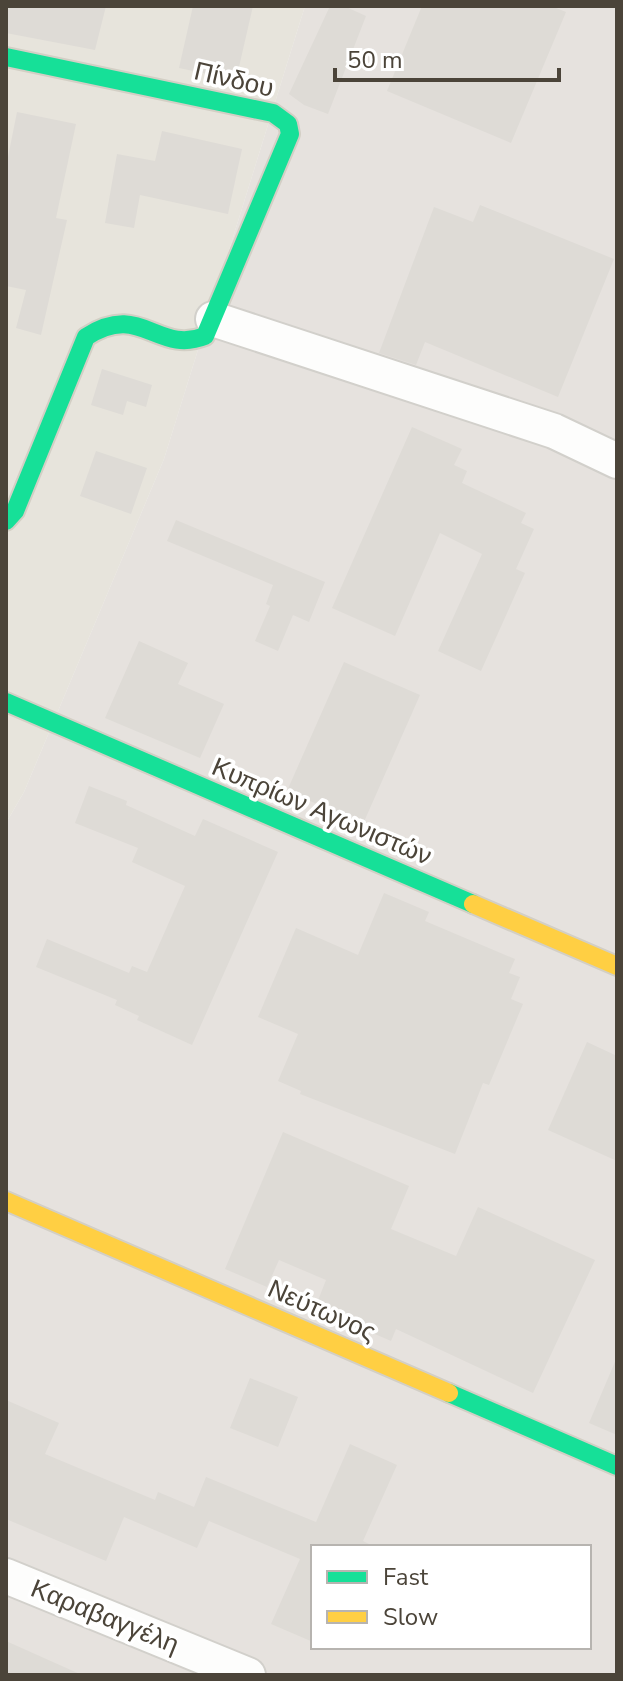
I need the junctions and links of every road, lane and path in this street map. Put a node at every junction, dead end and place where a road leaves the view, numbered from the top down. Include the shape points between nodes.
1 (6, 57) edge
2 (213, 319) junction
3 (617, 461) edge
4 (6, 521) edge
5 (6, 702) edge
6 (617, 966) edge
7 (6, 1201) edge
8 (617, 1466) edge
9 (6, 1576) edge
10 (248, 1675) edge

1 - 2 street, Πίνδου via 257,109 288,124 288,144
2 - 3 street via 554,431
2 - 4 street via 205,336 189,343 132,321 98,327 79,349 15,511
5 - 6 street, Κυπρίων Αγωνιστών
7 - 8 street, Νεύτωνος
9 - 10 street, Καραβαγγέλη

